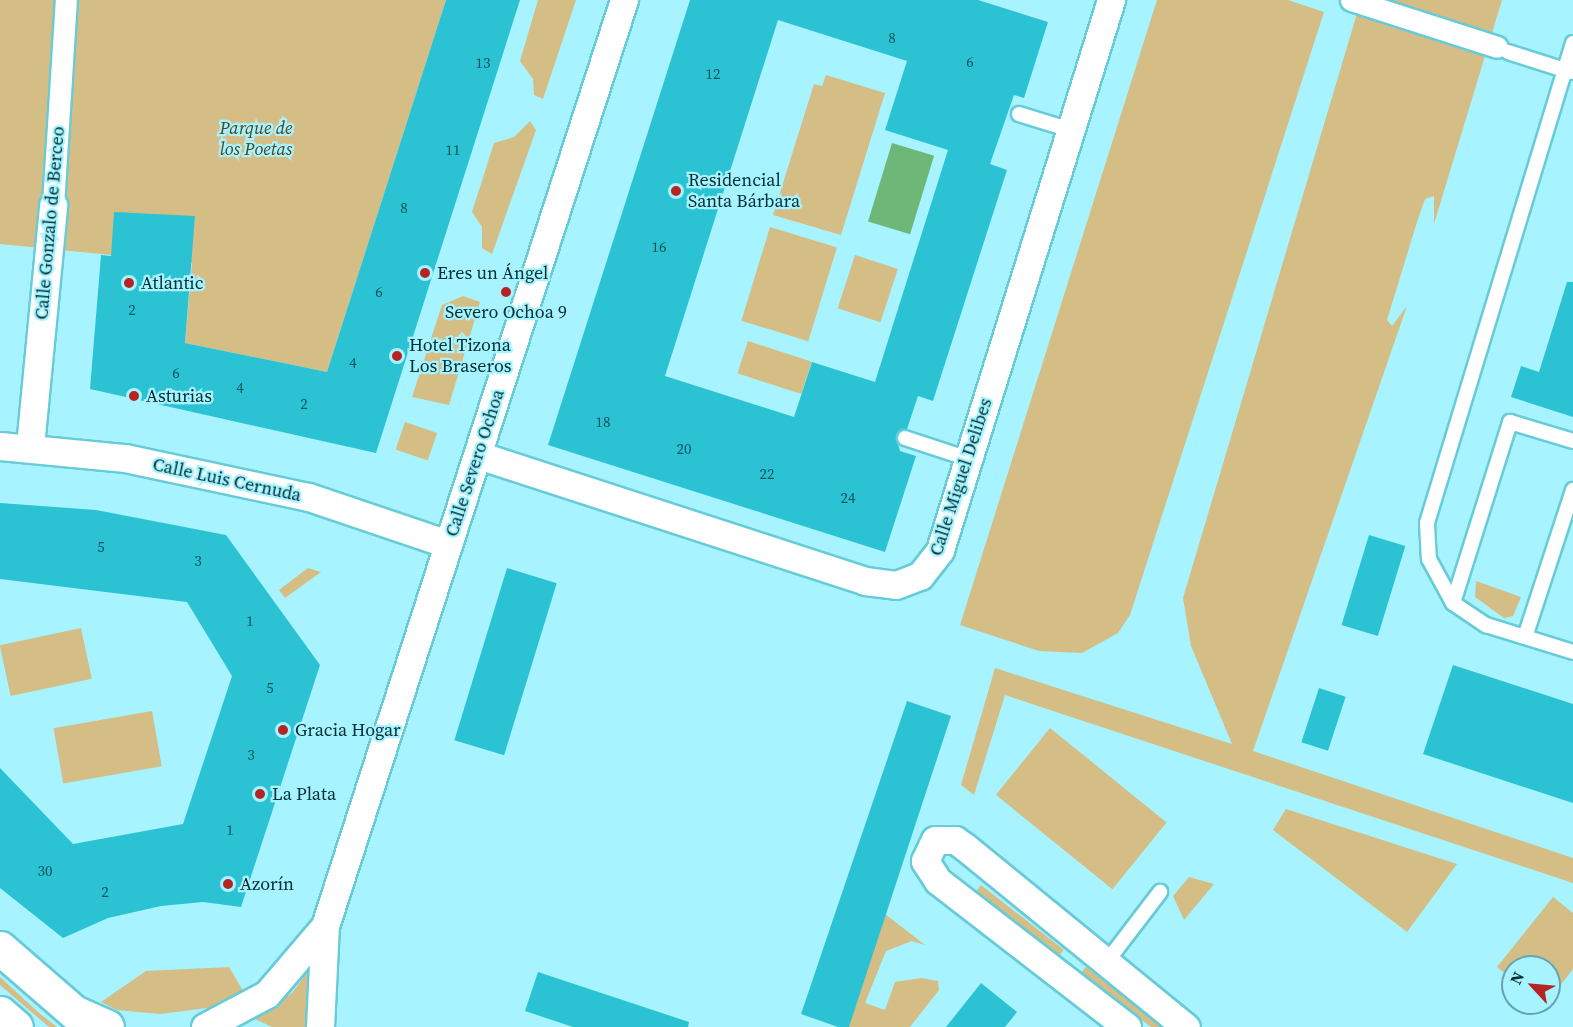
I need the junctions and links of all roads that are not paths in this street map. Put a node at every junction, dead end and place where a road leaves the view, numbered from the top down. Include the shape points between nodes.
1 (66, 0) edge
2 (624, 0) edge
3 (1351, 0) edge
4 (1109, 4) edge
5 (1573, 43) edge
6 (1502, 49) joint
7 (1569, 71) edge
8 (1019, 114) dead end
9 (1071, 130) junction
10 (53, 206) joint
11 (905, 438) dead end
12 (1573, 441) edge
13 (0, 446) edge
14 (30, 447) junction
15 (478, 455) junction
16 (969, 459) junction
17 (1573, 490) edge
18 (448, 544) junction
19 (1453, 603) junction
20 (1525, 637) junction
21 (1573, 651) edge
22 (1160, 892) dead end
23 (326, 926) junction
24 (0, 948) edge
25 (1095, 956) junction
26 (1062, 977) junction
27 (0, 1013) edge
28 (16, 1027) edge
29 (107, 1027) edge
30 (205, 1027) edge
31 (320, 1027) edge
32 (1127, 1027) edge
33 (1186, 1027) edge

1 - 10 street, Calle Gonzalo de Berceo
2 - 15 street, Calle Severo Ochoa
3 - 6 street
4 - 9 street, Calle Miguel Delibes
5 - 7 lane
6 - 7 lane
7 - 19 lane via 1429,504 1429,558 1442,593
8 - 9 lane
9 - 16 street, Calle Miguel Delibes
10 - 14 street, Calle Gonzalo de Berceo
11 - 16 lane
12 - 19 lane via 1510,422
13 - 14 street, Calle Luis Cernuda
14 - 18 street, Calle Luis Cernuda via 125,458 309,497
15 - 16 street, Calle Miguel Delibes via 865,581 896,585 930,567
15 - 18 street, Calle Severo Ochoa
17 - 20 lane
18 - 23 street, Calle Severo Ochoa
19 - 20 lane via 1472,619
20 - 21 lane
22 - 25 lane
23 - 30 street, Calle Severo Ochoa via 267,994
23 - 31 street, Calle Severo Ochoa
24 - 29 main road via 74,1012
25 - 26 street
25 - 26 street via 955,840 935,840 927,849 925,861 938,880
25 - 33 street
26 - 32 street
27 - 28 main road

